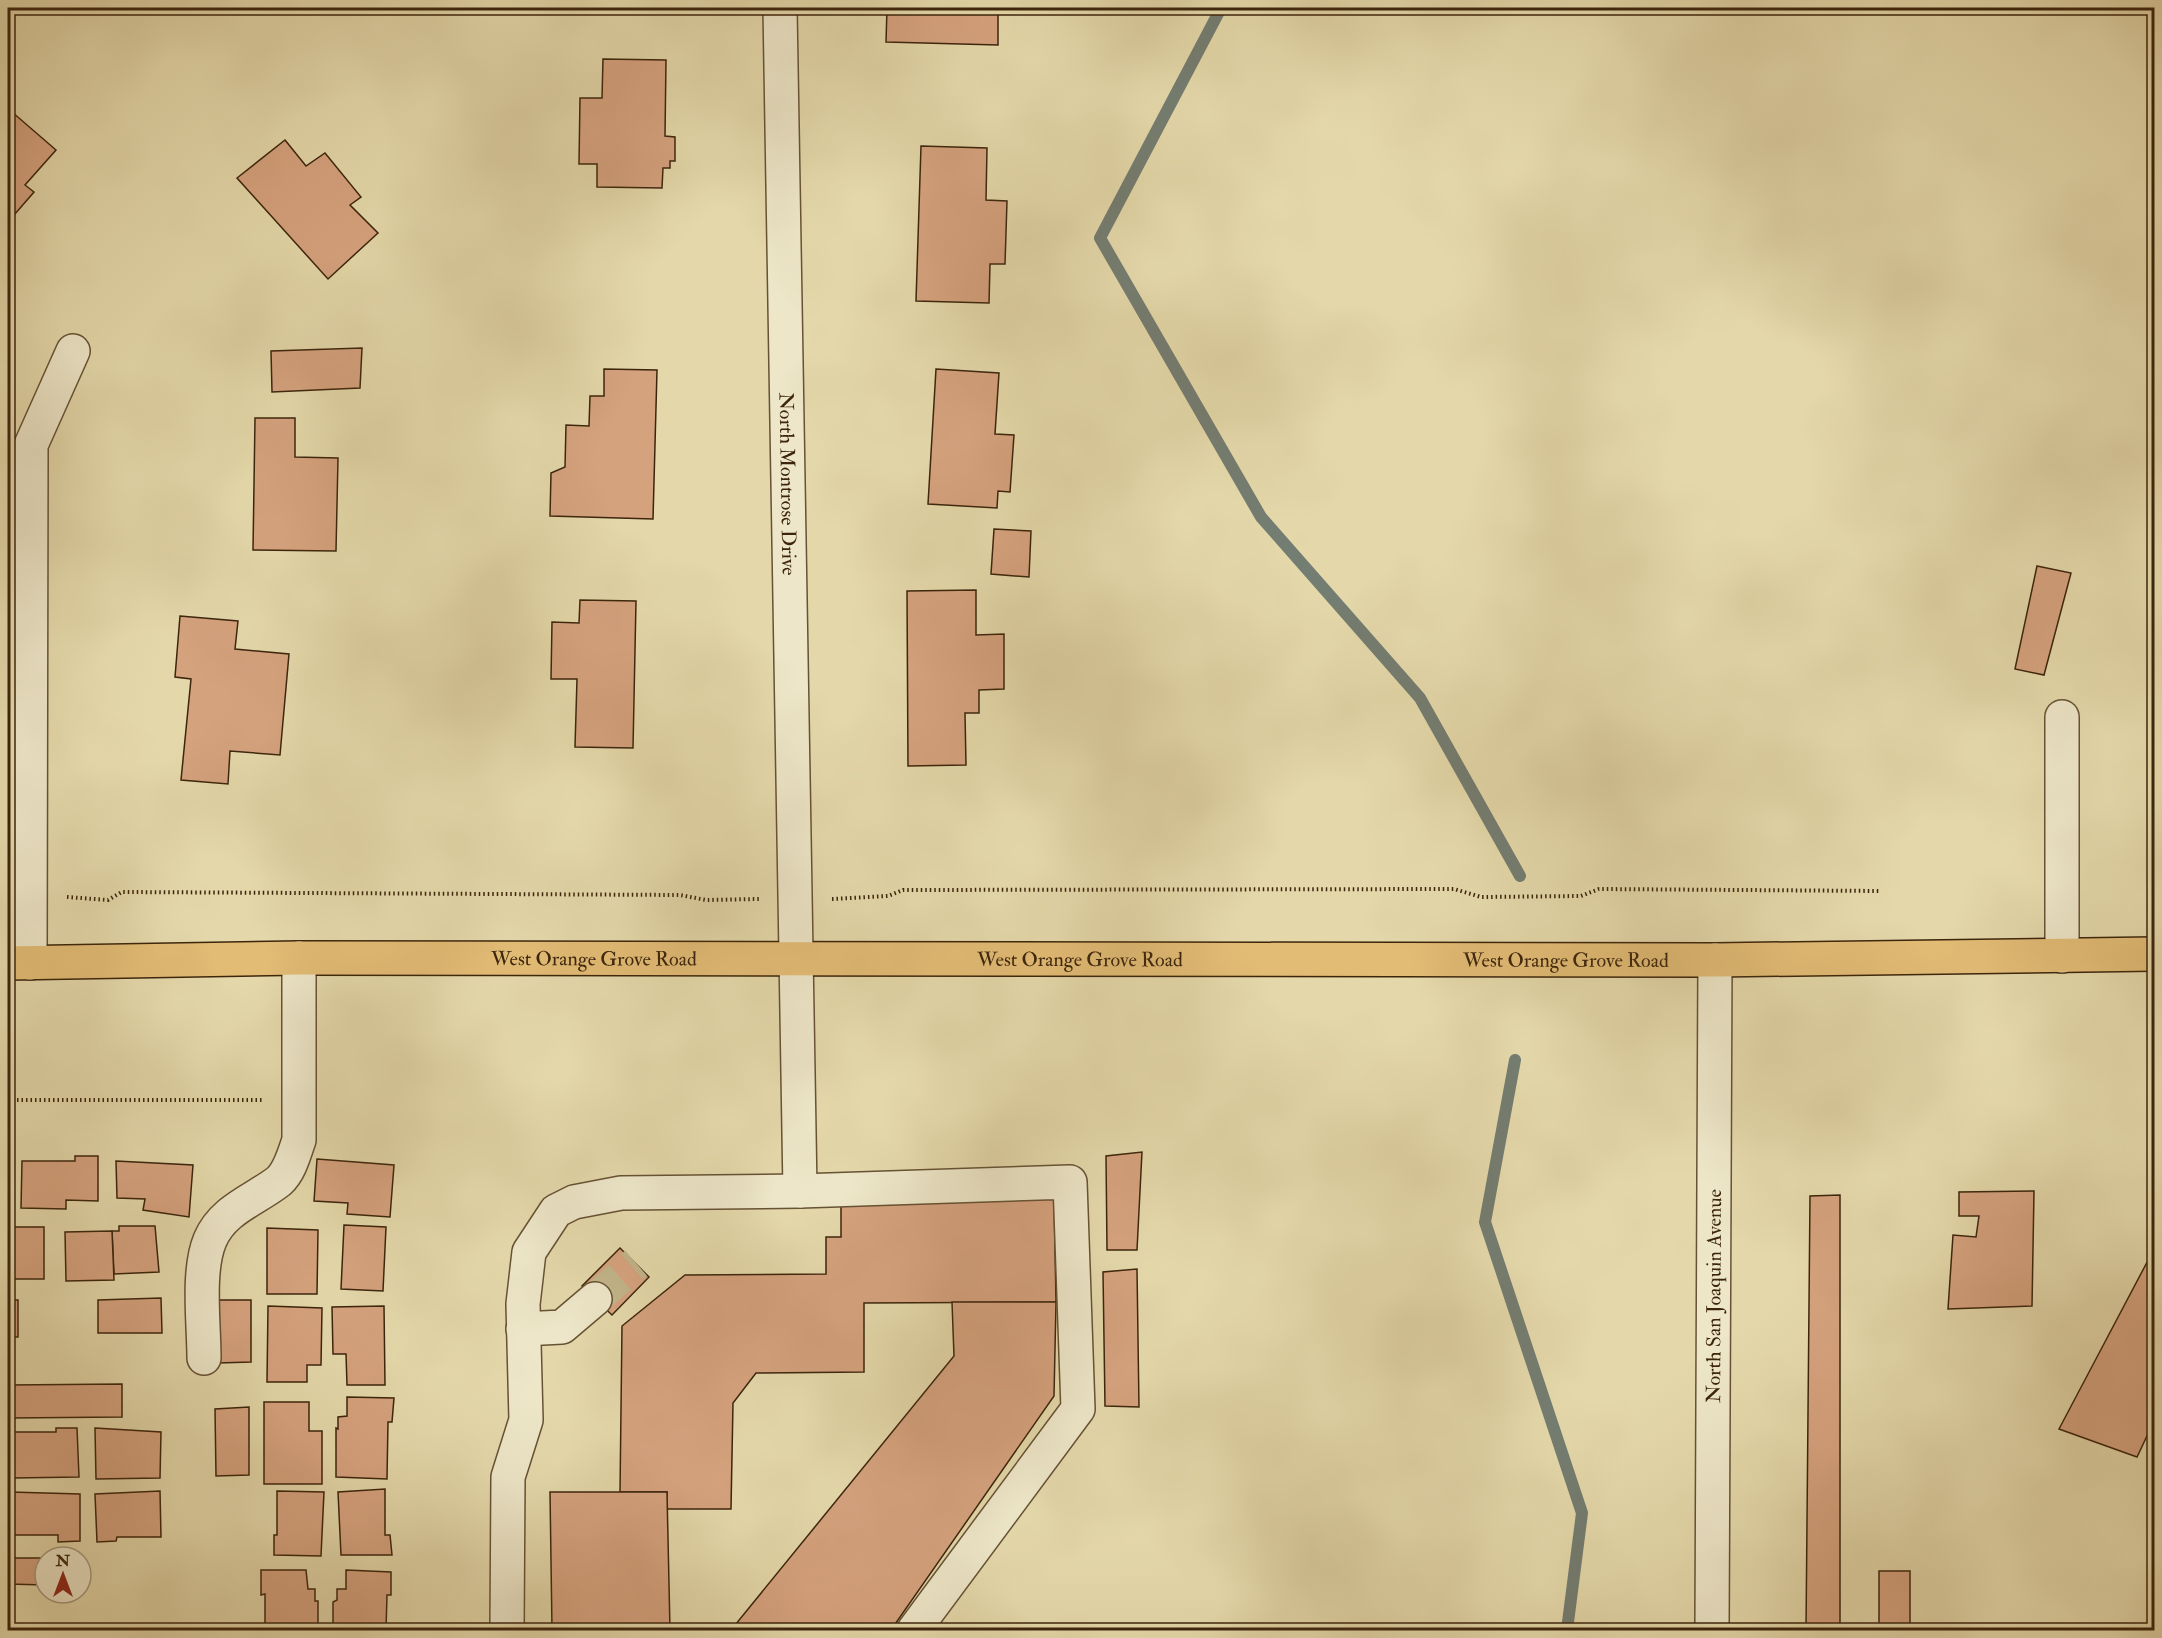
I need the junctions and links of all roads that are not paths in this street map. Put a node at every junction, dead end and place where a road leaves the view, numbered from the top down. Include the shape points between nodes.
1 (780, 8) edge
2 (73, 351) dead end
3 (2062, 717) dead end
4 (2154, 954) edge
5 (2062, 956) junction
6 (299, 958) junction
7 (795, 958) junction
8 (1715, 960) junction
9 (19, 963) edge
10 (800, 1191) junction
11 (595, 1299) tunnel mouth
12 (523, 1329) junction
13 (204, 1358) dead end
14 (507, 1630) edge
15 (914, 1630) edge
16 (1712, 1630) edge

1 - 7 street, North Montrose Drive
2 - 9 street via 31,445
3 - 5 street
4 - 5 main road, West Orange Grove Road
5 - 8 main road, West Orange Grove Road
6 - 7 main road, West Orange Grove Road
6 - 9 main road, West Orange Grove Road
6 - 13 street via 299,1140 280,1180 239,1206 211,1238 203,1262
7 - 8 main road, West Orange Grove Road
7 - 10 street, North Montrose Drive
8 - 16 street, North San Joaquin Avenue
10 - 12 street via 621,1193 574,1202 556,1211 529,1252
10 - 15 street via 1070,1182 1078,1409
11 - 12 street via 562,1327
12 - 14 street via 526,1420 508,1477

